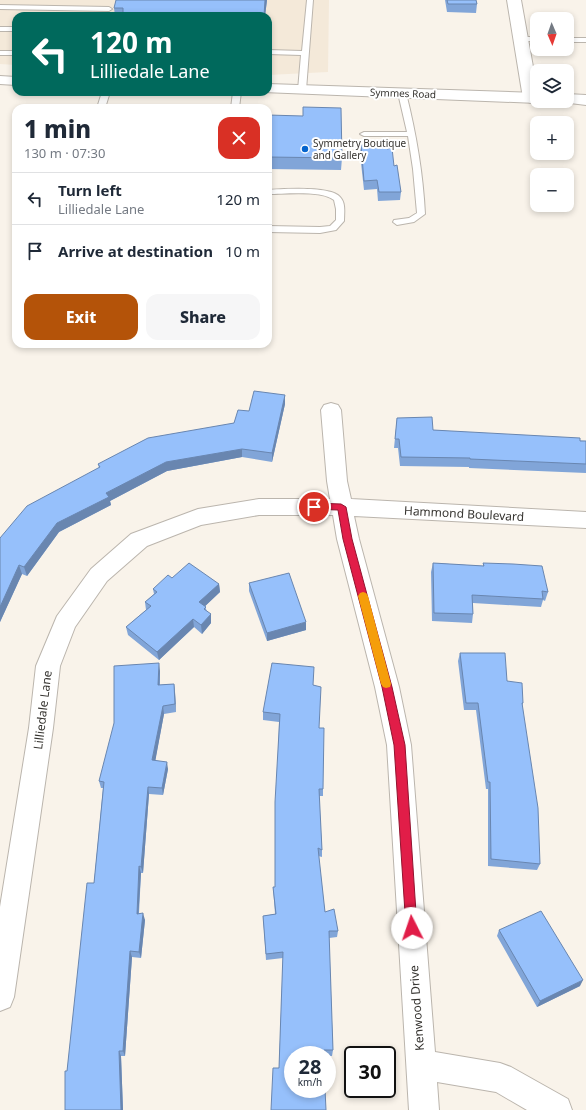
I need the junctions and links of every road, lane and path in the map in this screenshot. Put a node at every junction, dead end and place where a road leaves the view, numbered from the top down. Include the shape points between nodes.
1 (112, 0) edge
2 (310, 0) edge
3 (514, 0) edge
4 (0, 7) edge
5 (90, 12) edge
6 (108, 12) edge
7 (0, 29) edge
8 (12, 29) edge
9 (520, 38) junction
10 (530, 39) edge
11 (574, 40) edge
12 (586, 40) edge
13 (272, 52) edge
14 (0, 53) edge
15 (12, 53) edge
16 (306, 53) junction
17 (0, 80) edge
18 (12, 81) edge
19 (530, 81) edge
20 (272, 89) edge
21 (302, 90) junction
22 (402, 93) junction
23 (530, 98) edge
24 (574, 99) edge
25 (586, 100) edge
26 (364, 134) dead end
27 (411, 134) junction
28 (272, 192) edge
29 (397, 222) dead end
30 (272, 228) edge
31 (331, 410) dead end
32 (341, 507) junction
33 (586, 520) edge
34 (0, 997) edge
35 (421, 1065) junction
36 (424, 1110) edge
37 (557, 1110) edge

1 - 6 lane
2 - 16 lane
3 - 9 street
4 - 5 lane
7 - 8 lane
9 - 10 lane
9 - 19 street
11 - 12 lane
13 - 16 lane
14 - 15 lane
16 - 21 lane
17 - 18 street
20 - 21 street, Symmes Road
21 - 22 street, Symmes Road
22 - 23 street, Symmes Road
22 - 27 lane
24 - 25 street
26 - 27 lane
27 - 29 lane via 420,188 421,214 419,217
28 - 30 lane via 325,193 336,196 340,203 340,221 333,228 320,230
31 - 32 street, Kenwood Drive
32 - 33 street, Hammond Boulevard
32 - 34 street, Lilliedale Lane via 259,507 198,517 139,540 99,574 65,623 48,666
32 - 35 street, Kenwood Drive via 387,687 399,745
35 - 36 street, Kenwood Drive
35 - 37 street via 500,1078

